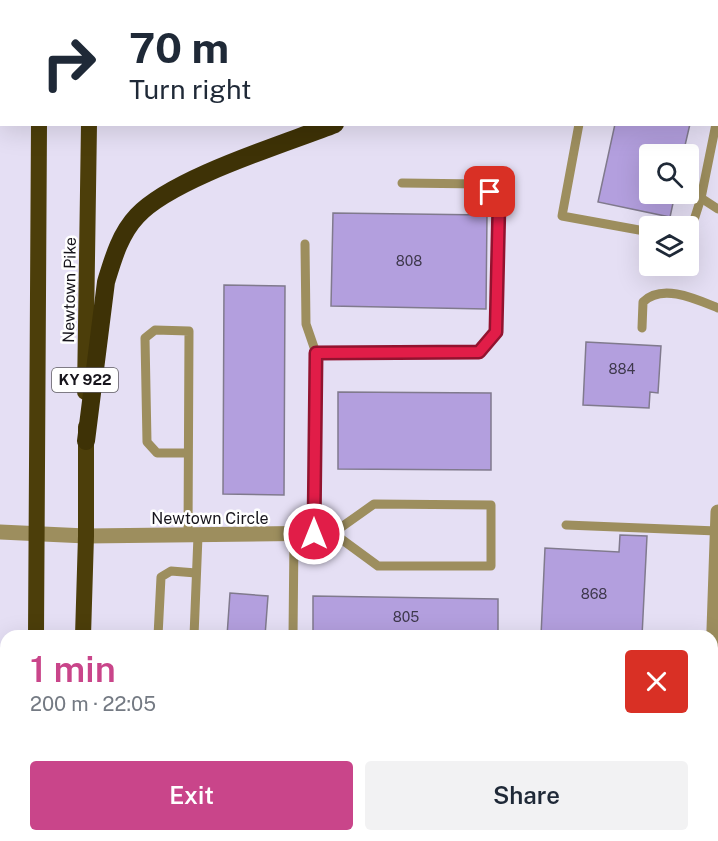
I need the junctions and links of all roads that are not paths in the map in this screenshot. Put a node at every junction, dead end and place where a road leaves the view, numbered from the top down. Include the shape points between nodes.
1 (39, 126) edge
2 (89, 126) edge
3 (330, 126) edge
4 (579, 126) edge
5 (716, 126) edge
6 (402, 183) dead end
7 (701, 198) junction
8 (718, 209) edge
9 (695, 216) edge
10 (639, 230) edge
11 (305, 244) dead end
12 (718, 308) edge
13 (642, 328) dead end
14 (316, 353) junction
15 (86, 441) junction
16 (188, 453) junction
17 (718, 523) edge
18 (566, 525) dead end
19 (0, 532) edge
20 (333, 533) junction
21 (37, 534) junction
22 (314, 534) junction
23 (294, 535) junction
24 (86, 536) junction
25 (193, 536) junction
26 (196, 573) junction
27 (36, 630) edge
28 (83, 630) edge
29 (158, 630) edge
30 (194, 630) edge
31 (293, 630) edge
32 (715, 630) edge

1 - 21 highway, Newtown Pike / KY 922
2 - 15 highway, Newtown Pike / KY 922
3 - 15 highway via 167,192 136,216 113,256 106,282
4 - 10 lane via 562,216
5 - 7 lane
6 - 14 lane via 482,184 499,201 496,332 479,352
7 - 8 lane
7 - 9 lane
11 - 14 lane via 306,324
12 - 13 lane via 680,295 649,296 643,302
14 - 22 lane
15 - 24 highway, Newtown Pike / KY 922
16 - 16 lane via 189,331 155,330 145,338 147,442 158,453
16 - 25 lane
17 - 18 lane
17 - 32 street
19 - 21 street, Newtown Circle
20 - 20 lane via 378,566 491,566 491,505 374,504
20 - 22 street, Newtown Circle
21 - 24 street, Newtown Circle
21 - 27 highway, Newtown Pike / KY 922
22 - 23 street, Newtown Circle
23 - 25 street, Newtown Circle
23 - 31 lane
24 - 25 street, Newtown Circle
24 - 28 highway, Newtown Pike / KY 922
25 - 26 lane
26 - 29 lane via 171,571 161,577
26 - 30 lane

